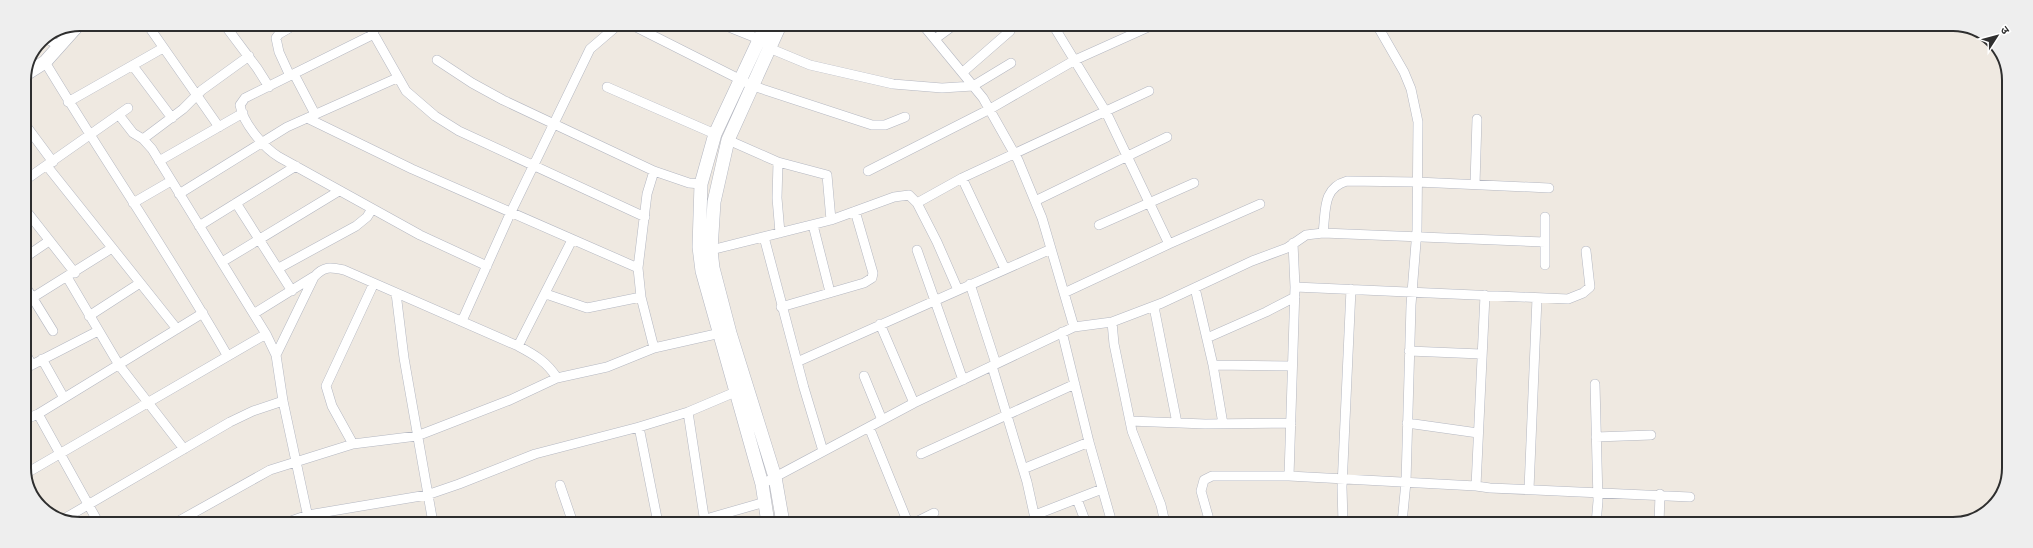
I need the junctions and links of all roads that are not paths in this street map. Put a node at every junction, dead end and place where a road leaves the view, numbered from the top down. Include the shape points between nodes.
1 (152, 31) edge
2 (229, 31) edge
3 (284, 31) edge
4 (372, 31) edge
5 (610, 31) edge
6 (646, 31) edge
7 (739, 31) edge
8 (763, 31) edge
9 (777, 31) edge
10 (928, 31) edge
11 (946, 31) edge
12 (1009, 31) edge
13 (1057, 31) edge
14 (1140, 31) edge
15 (1380, 31) edge
16 (71, 32) edge
17 (374, 34) junction
18 (759, 39) junction
19 (935, 39) junction
20 (50, 41) edge
21 (60, 46) junction
22 (163, 48) junction
23 (770, 48) junction
24 (249, 56) junction
25 (437, 60) dead end
26 (1075, 60) junction
27 (44, 62) junction
28 (1011, 63) dead end
29 (134, 66) junction
30 (32, 70) edge
31 (962, 72) junction
32 (292, 75) junction
33 (397, 78) junction
34 (740, 80) junction
35 (753, 86) junction
36 (973, 86) junction
37 (269, 87) junction
38 (607, 87) dead end
39 (1149, 91) dead end
40 (198, 96) junction
41 (68, 102) junction
42 (128, 108) dead end
43 (990, 110) junction
44 (1106, 112) junction
45 (243, 113) junction
46 (119, 115) junction
47 (311, 116) junction
48 (172, 118) junction
49 (905, 118) dead end
50 (1477, 119) dead end
51 (554, 123) junction
52 (219, 127) junction
53 (31, 134) edge
54 (715, 134) junction
55 (90, 136) junction
56 (1168, 137) dead end
57 (143, 140) junction
58 (728, 140) junction
59 (262, 144) junction
60 (1016, 155) junction
61 (1128, 157) junction
62 (159, 161) junction
63 (778, 162) junction
64 (50, 164) junction
65 (296, 166) junction
66 (533, 166) junction
67 (654, 171) junction
68 (868, 171) dead end
69 (31, 177) edge
70 (962, 178) junction
71 (171, 181) junction
72 (1194, 182) dead end
73 (1417, 182) junction
74 (701, 184) junction
75 (1476, 184) junction
76 (1549, 188) dead end
77 (339, 191) junction
78 (179, 194) junction
79 (1035, 201) junction
80 (1149, 202) junction
81 (133, 203) junction
82 (236, 203) junction
83 (917, 203) junction
84 (1260, 204) dead end
85 (372, 209) junction
86 (855, 211) junction
87 (510, 214) junction
88 (31, 217) edge
89 (645, 217) junction
90 (1545, 217) dead end
91 (831, 220) junction
92 (813, 225) junction
93 (1099, 225) dead end
94 (199, 226) junction
95 (780, 233) junction
96 (1324, 233) junction
97 (1416, 236) junction
98 (764, 237) junction
99 (260, 238) junction
100 (572, 240) junction
101 (49, 241) junction
102 (1545, 242) junction
103 (1293, 243) junction
104 (1169, 244) junction
105 (112, 248) junction
106 (1051, 249) junction
107 (917, 250) dead end
108 (706, 251) junction
109 (1586, 251) dead end
110 (31, 253) edge
111 (222, 262) junction
112 (1545, 265) dead end
113 (487, 266) junction
114 (279, 268) junction
115 (638, 268) junction
116 (1005, 269) junction
117 (71, 275) junction
118 (314, 277) junction
119 (140, 283) junction
120 (374, 283) junction
121 (970, 284) junction
122 (1195, 288) junction
123 (1351, 289) junction
124 (958, 290) junction
125 (292, 291) junction
126 (830, 292) junction
127 (1295, 292) junction
128 (1412, 292) junction
129 (396, 293) junction
130 (1064, 293) junction
131 (546, 294) junction
132 (1484, 295) junction
133 (641, 297) junction
134 (31, 298) edge
135 (1537, 298) junction
136 (935, 300) junction
137 (31, 304) edge
138 (781, 307) junction
139 (1154, 307) junction
140 (203, 312) junction
141 (255, 313) junction
142 (89, 316) junction
143 (462, 321) junction
144 (1112, 322) junction
145 (880, 324) junction
146 (1074, 327) junction
147 (177, 329) junction
148 (53, 331) dead end
149 (98, 331) junction
150 (725, 332) junction
151 (1062, 332) junction
152 (266, 334) junction
153 (1207, 338) junction
154 (518, 346) junction
155 (654, 348) junction
156 (1409, 351) junction
157 (1481, 354) junction
158 (227, 355) junction
159 (276, 355) junction
160 (42, 359) junction
161 (797, 362) junction
162 (119, 364) junction
163 (31, 365) edge
164 (994, 365) junction
165 (1213, 365) junction
166 (1292, 366) junction
167 (864, 376) dead end
168 (557, 378) junction
169 (963, 380) junction
170 (1075, 384) junction
171 (1595, 384) dead end
172 (742, 390) junction
173 (64, 398) junction
174 (283, 401) junction
175 (914, 403) junction
176 (149, 404) junction
177 (688, 412) junction
178 (38, 414) junction
179 (1007, 416) junction
180 (31, 417) edge
181 (882, 420) junction
182 (1130, 421) junction
183 (1177, 423) junction
184 (1291, 423) junction
185 (1407, 423) junction
186 (1223, 424) junction
187 (639, 427) junction
188 (869, 427) junction
189 (1478, 433) junction
190 (1651, 435) dead end
191 (417, 436) junction
192 (1596, 437) junction
193 (1088, 442) junction
194 (353, 444) junction
195 (184, 450) junction
196 (823, 451) junction
197 (921, 454) dead end
198 (60, 455) junction
199 (297, 462) junction
200 (1023, 468) junction
201 (31, 471) edge
202 (1289, 476) junction
203 (775, 477) junction
204 (1343, 480) junction
205 (1406, 482) junction
206 (762, 484) junction
207 (560, 486) dead end
208 (1476, 486) junction
209 (1102, 489) junction
210 (1529, 489) junction
211 (1598, 493) junction
212 (1660, 494) junction
213 (427, 495) junction
214 (1690, 497) dead end
215 (1078, 498) junction
216 (765, 502) junction
217 (89, 505) junction
218 (934, 513) dead end
219 (70, 516) edge
220 (95, 517) edge
221 (186, 517) edge
222 (308, 517) edge
223 (318, 517) edge
224 (432, 517) edge
225 (571, 517) edge
226 (657, 517) edge
227 (704, 517) edge
228 (718, 517) edge
229 (767, 517) edge
230 (782, 517) edge
231 (906, 517) edge
232 (926, 517) edge
233 (1035, 517) edge
234 (1039, 517) edge
235 (1084, 517) edge
236 (1110, 517) edge
237 (1164, 517) edge
238 (1208, 517) edge
239 (1343, 517) edge
240 (1403, 517) edge
241 (1596, 517) edge
242 (1659, 517) edge

1 - 22 street
2 - 24 street
3 - 32 street via 276,38 279,52
4 - 17 street
5 - 51 street via 590,49
6 - 34 street
7 - 18 street
8 - 18 street
9 - 23 street
10 - 19 street
11 - 19 street
12 - 31 street
13 - 26 street
14 - 26 street
15 - 73 street via 1411,89 1418,122
16 - 21 street
17 - 32 street
17 - 33 street
18 - 34 street
19 - 31 street
20 - 21 street
21 - 27 street
22 - 29 street
22 - 40 street
23 - 35 street
23 - 36 street via 810,65 894,84 942,88
24 - 37 street
24 - 40 street via 202,90
25 - 51 street via 503,100
26 - 43 street
26 - 44 street
27 - 30 street
27 - 41 street
28 - 36 street
29 - 41 street
29 - 48 street
31 - 36 street
32 - 37 street
32 - 47 street
33 - 47 street
33 - 66 street via 406,92 435,116 459,131
34 - 35 street
34 - 54 street
35 - 49 street via 872,125 885,125
35 - 58 street
36 - 43 street
37 - 45 street via 242,101 240,104
38 - 54 street
39 - 44 street
40 - 48 street
40 - 52 street
41 - 55 street
42 - 46 street
43 - 60 street
43 - 68 street
44 - 60 street
44 - 61 street
45 - 52 street
45 - 59 street
46 - 55 street
46 - 57 street via 133,133
47 - 59 street
47 - 87 street via 412,169
48 - 57 street
50 - 75 street
51 - 66 street
51 - 67 street
52 - 62 street
53 - 64 street
54 - 74 street
55 - 64 street
55 - 81 street
56 - 61 street
57 - 62 street
58 - 63 street
58 - 108 street
59 - 65 street
59 - 78 street
60 - 70 street
60 - 79 street
61 - 79 street
61 - 80 street
62 - 71 street
63 - 91 street via 827,175
63 - 95 street via 776,198
64 - 69 street
64 - 105 street
65 - 77 street
65 - 82 street
66 - 87 street
66 - 89 street
67 - 74 street
67 - 89 street via 647,194
70 - 83 street
70 - 116 street
71 - 78 street
71 - 81 street
72 - 80 street
73 - 75 street
73 - 96 street via 1347,181 1337,184 1328,194
73 - 97 street
74 - 108 street
75 - 76 street
77 - 85 street
77 - 99 street
78 - 94 street
79 - 106 street
80 - 93 street
80 - 104 street
81 - 140 street
82 - 94 street
82 - 99 street
83 - 86 street via 905,194
83 - 124 street
84 - 104 street
85 - 113 street
85 - 114 street via 356,226
86 - 91 street
86 - 126 street via 873,273 872,278 864,283
87 - 100 street
87 - 113 street
88 - 101 street
89 - 115 street
90 - 102 street
91 - 92 street
92 - 95 street
92 - 126 street
94 - 111 street
95 - 98 street
96 - 97 street
96 - 103 street via 1306,235
97 - 102 street
97 - 128 street
98 - 108 street
98 - 138 street
99 - 111 street
99 - 114 street
100 - 115 street
100 - 131 street
101 - 110 street
101 - 117 street
102 - 112 street
103 - 122 street
103 - 127 street
104 - 130 street
105 - 117 street
105 - 119 street
106 - 116 street
106 - 130 street
107 - 136 street
108 - 150 street via 702,272
109 - 135 street via 1590,284 1588,290 1568,299
111 - 141 street
113 - 143 street
114 - 125 street
115 - 133 street
116 - 121 street
117 - 134 street
117 - 142 street
118 - 120 street via 320,270 332,267
118 - 125 street
118 - 159 street
119 - 142 street
119 - 147 street
120 - 129 street
120 - 194 street via 326,386 332,406
121 - 124 street
121 - 164 street
122 - 139 street
122 - 153 street
123 - 127 street
123 - 128 street
123 - 204 street
124 - 136 street
125 - 141 street
126 - 138 street
127 - 153 street via 1266,312
127 - 166 street
128 - 132 street
128 - 156 street
129 - 143 street
129 - 191 street
130 - 146 street
131 - 133 street via 587,308
131 - 154 street
132 - 135 street
132 - 157 street
133 - 155 street
135 - 210 street
136 - 145 street
136 - 169 street
137 - 148 street
138 - 161 street
139 - 144 street
139 - 183 street
140 - 147 street
140 - 158 street
141 - 152 street
142 - 149 street
143 - 154 street
144 - 146 street
144 - 182 street
145 - 161 street
145 - 175 street
146 - 151 street
147 - 162 street
149 - 160 street
149 - 162 street
150 - 155 street
150 - 172 street
151 - 164 street
151 - 170 street
152 - 158 street
152 - 159 street
153 - 165 street
154 - 168 street via 540,358
155 - 168 street via 607,367
156 - 157 street
156 - 185 street
157 - 189 street
158 - 176 street
159 - 174 street
160 - 163 street
160 - 173 street
161 - 196 street
162 - 173 street
162 - 176 street
164 - 169 street
164 - 179 street
165 - 166 street
165 - 186 street
166 - 184 street
167 - 181 street
168 - 191 street via 510,400
169 - 175 street
170 - 179 street
170 - 193 street
171 - 192 street
172 - 177 street
172 - 203 street
172 - 206 street
173 - 178 street
174 - 195 street via 230,422
174 - 199 street
175 - 181 street
176 - 195 street
176 - 198 street
177 - 187 street
177 - 227 street
178 - 180 street
178 - 198 street
179 - 197 street
179 - 200 street
181 - 188 street
182 - 183 street
182 - 237 street
183 - 186 street
184 - 186 street
184 - 202 street
185 - 189 street
185 - 205 street
187 - 213 street via 535,454
187 - 226 street
188 - 196 street
188 - 231 street
189 - 208 street
190 - 192 street
191 - 194 street
191 - 213 street
192 - 211 street
193 - 200 street
193 - 209 street
194 - 199 street
195 - 217 street
196 - 203 street
198 - 201 street
198 - 217 street
199 - 221 street via 258,475
199 - 222 street
200 - 233 street
202 - 204 street
202 - 238 street via 1207,477 1201,484 1201,491
203 - 206 street
203 - 230 street
204 - 205 street
204 - 239 street
205 - 208 street
205 - 240 street
206 - 216 street
207 - 225 street
208 - 210 street
209 - 215 street
209 - 236 street
210 - 211 street
211 - 212 street
211 - 241 street
212 - 214 street
212 - 242 street
213 - 223 street
213 - 224 street
215 - 234 street
215 - 235 street
216 - 228 street
216 - 229 street
217 - 219 street
217 - 220 street
218 - 232 street

